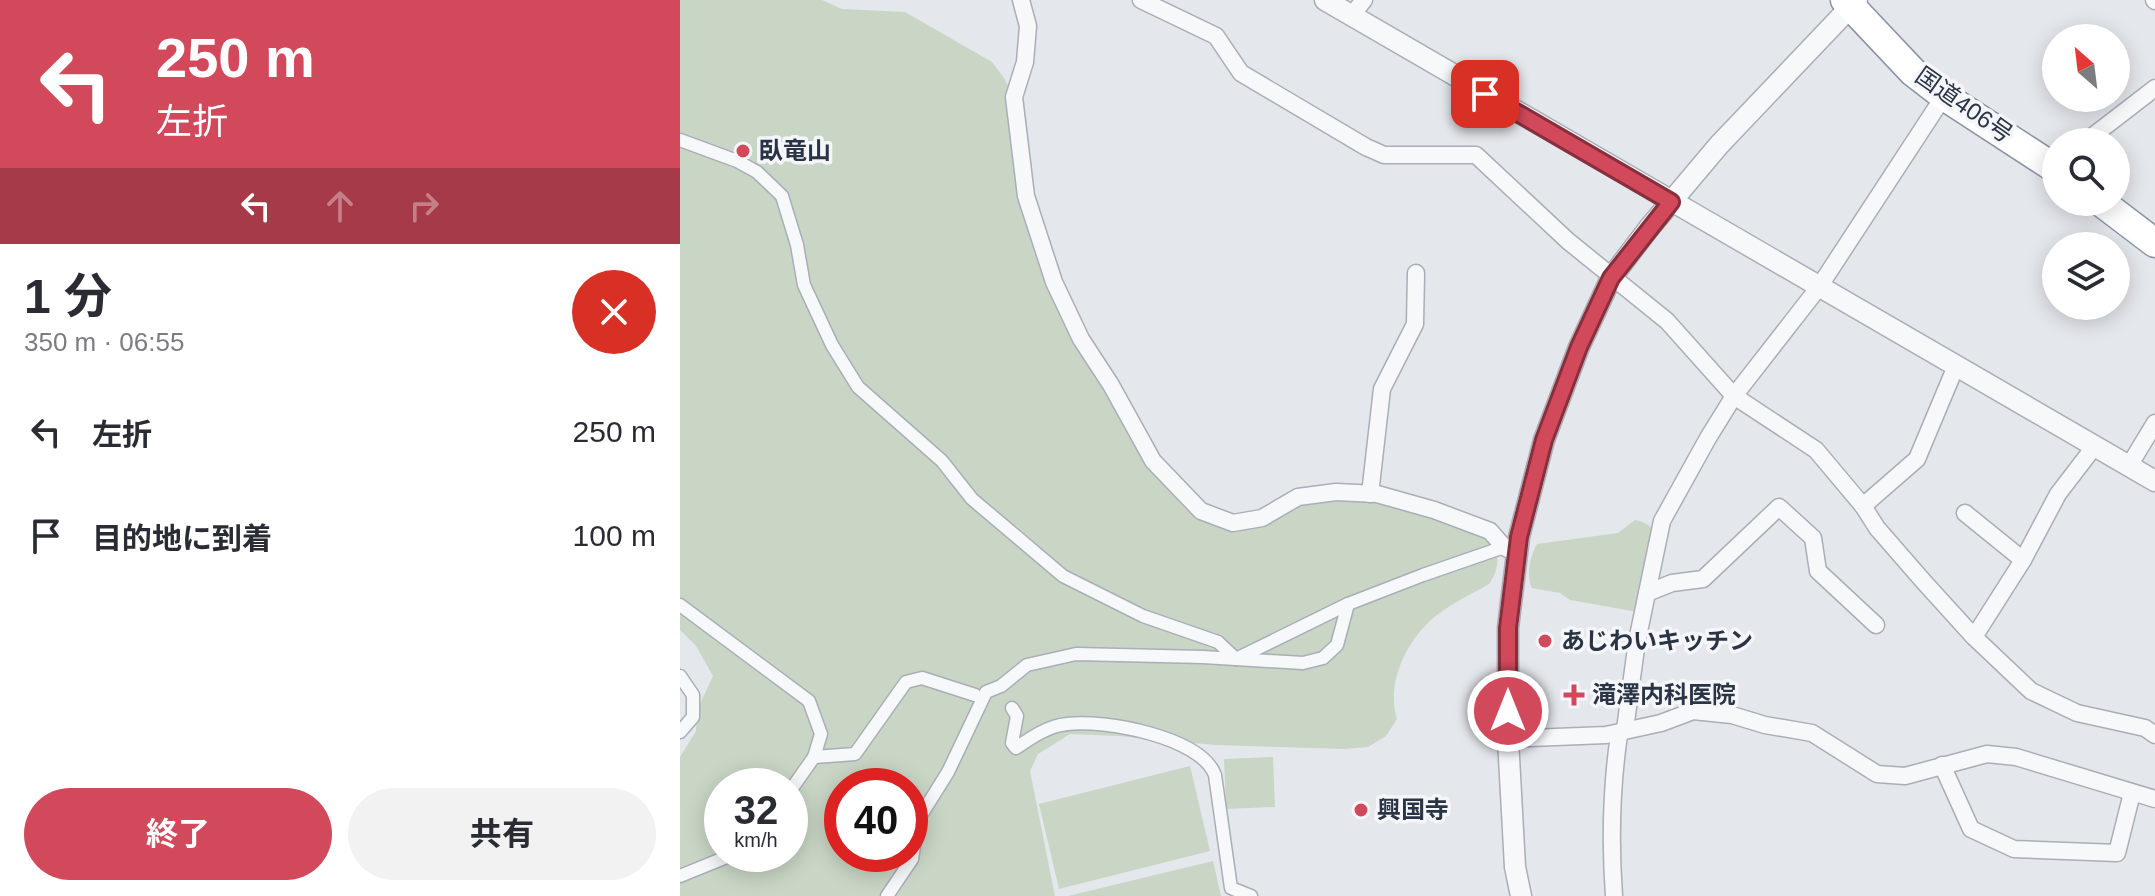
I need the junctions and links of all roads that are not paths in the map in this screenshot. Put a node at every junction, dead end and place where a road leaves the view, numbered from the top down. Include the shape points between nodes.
1 (1021, 0) edge
2 (1141, 0) edge
3 (1325, 0) edge
4 (1851, 2) edge
5 (1358, 8) edge
6 (2155, 88) edge
7 (1944, 96) junction
8 (2103, 128) edge
9 (680, 140) edge
10 (2042, 159) edge
11 (1671, 202) junction
12 (2119, 216) edge
13 (2155, 243) edge
14 (1416, 273) dead end
15 (1611, 278) junction
16 (1819, 287) junction
17 (1956, 366) junction
18 (1734, 396) junction
19 (2155, 423) edge
20 (2094, 447) junction
21 (2129, 466) junction
22 (2155, 481) edge
23 (1370, 494) junction
24 (1863, 506) junction
25 (1965, 513) dead end
26 (1511, 550) junction
27 (2023, 560) junction
28 (1647, 593) junction
29 (1348, 604) junction
30 (680, 605) edge
31 (1876, 625) dead end
32 (1974, 637) junction
33 (1236, 659) junction
34 (680, 676) edge
35 (980, 698) junction
36 (1012, 708) dead end
37 (1625, 729) junction
38 (680, 732) edge
39 (2155, 735) edge
40 (1508, 739) junction
41 (814, 757) junction
42 (1942, 765) junction
43 (806, 768) edge
44 (2132, 793) junction
45 (2155, 799) edge
46 (704, 866) edge
47 (680, 876) edge
48 (887, 896) edge
49 (1251, 896) edge
50 (1521, 896) edge
51 (1614, 896) edge

1 - 23 street via 1028,26 1025,62 1014,97 1026,196 1074,325 1153,461 1201,511 1233,523 1262,518 1298,497
2 - 15 street via 1216,36 1241,73 1366,147 1384,155 1476,155
3 - 5 street
4 - 7 highway, 国道406号 via 1913,72
4 - 11 street
5 - 11 street
6 - 8 street
7 - 10 highway, 国道406号
7 - 16 street
9 - 33 street via 737,161 782,196 804,285 858,387 942,461 972,499 1063,576 1143,616 1218,642
11 - 15 street
11 - 16 street
12 - 13 highway
14 - 23 street via 1415,324 1382,389
15 - 18 street via 1667,321
15 - 26 street via 1544,440
16 - 17 street
16 - 18 street
17 - 20 street
17 - 24 street via 1917,459
18 - 24 street via 1816,450
18 - 28 street via 1662,521
19 - 21 street
20 - 21 street
20 - 27 street via 2058,494
21 - 22 street
23 - 26 street via 1490,531
24 - 32 street
25 - 27 street
26 - 29 street
26 - 40 street
27 - 32 street
28 - 31 street via 1703,579 1779,507 1813,538 1818,571
28 - 37 street
29 - 33 street
29 - 33 street via 1337,645 1323,658 1303,663
30 - 41 street via 809,701 821,734
32 - 39 street via 2031,691 2077,713 2145,728
33 - 35 street via 1076,654 1027,665
34 - 38 street via 693,695 693,717
35 - 41 street via 922,678 906,682 855,754
35 - 48 street via 948,772 918,820 912,859
36 - 49 street via 1017,716 1012,743 1016,748 1039,732 1066,724 1103,724 1186,745 1211,764 1231,888
37 - 40 street via 1606,735
37 - 42 street via 1706,712 1812,733 1877,774 1905,776
37 - 51 street via 1619,735 1612,781
40 - 50 street
41 - 43 street
42 - 44 street via 1987,754 2016,757
42 - 44 street via 1971,829 2014,849 2117,853
44 - 45 street
46 - 47 street

